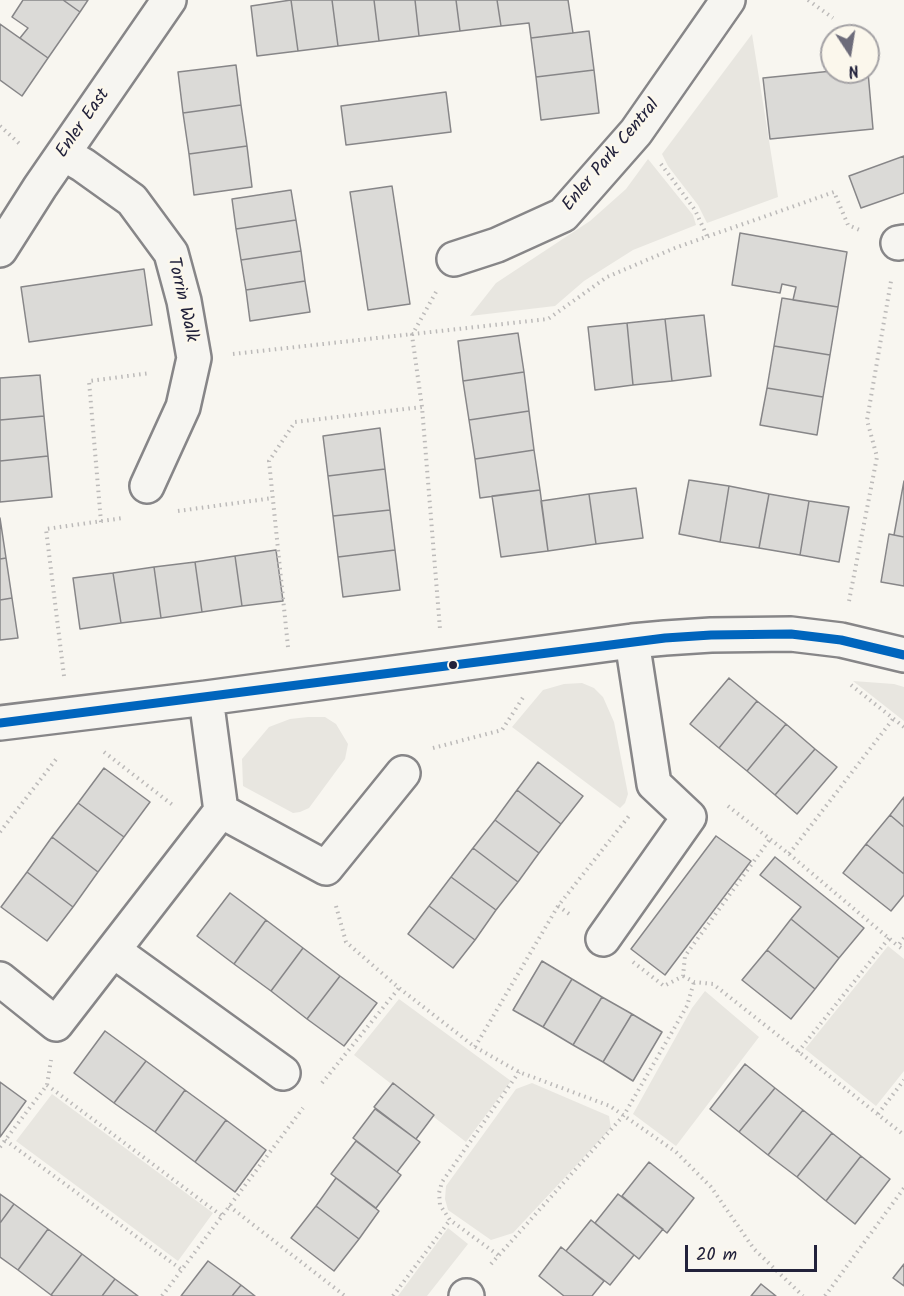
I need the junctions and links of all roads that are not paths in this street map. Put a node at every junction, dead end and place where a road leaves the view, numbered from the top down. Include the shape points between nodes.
1 (169, 0) edge
2 (728, 0) edge
3 (64, 154) junction
4 (0, 250) edge
5 (454, 259) road end
6 (147, 486) dead end
7 (632, 641) junction
8 (904, 655) edge
9 (206, 698) junction
10 (0, 723) edge
11 (403, 772) road end
12 (221, 811) junction
13 (603, 939) road end
14 (114, 951) junction
15 (0, 979) edge
16 (283, 1073) dead end

1 - 3 street, Enler East
2 - 5 street, Enler Park Central via 636,132 563,215 497,245
3 - 4 street, Enler East
3 - 6 street, Torrin Walk via 132,200 171,253 184,301 193,363 183,407
7 - 8 street via 780,634 841,640
7 - 9 street
7 - 13 street via 654,784 689,818
9 - 10 street
9 - 12 street
11 - 12 street via 326,868
12 - 14 street
14 - 15 street via 56,1024
14 - 16 street

